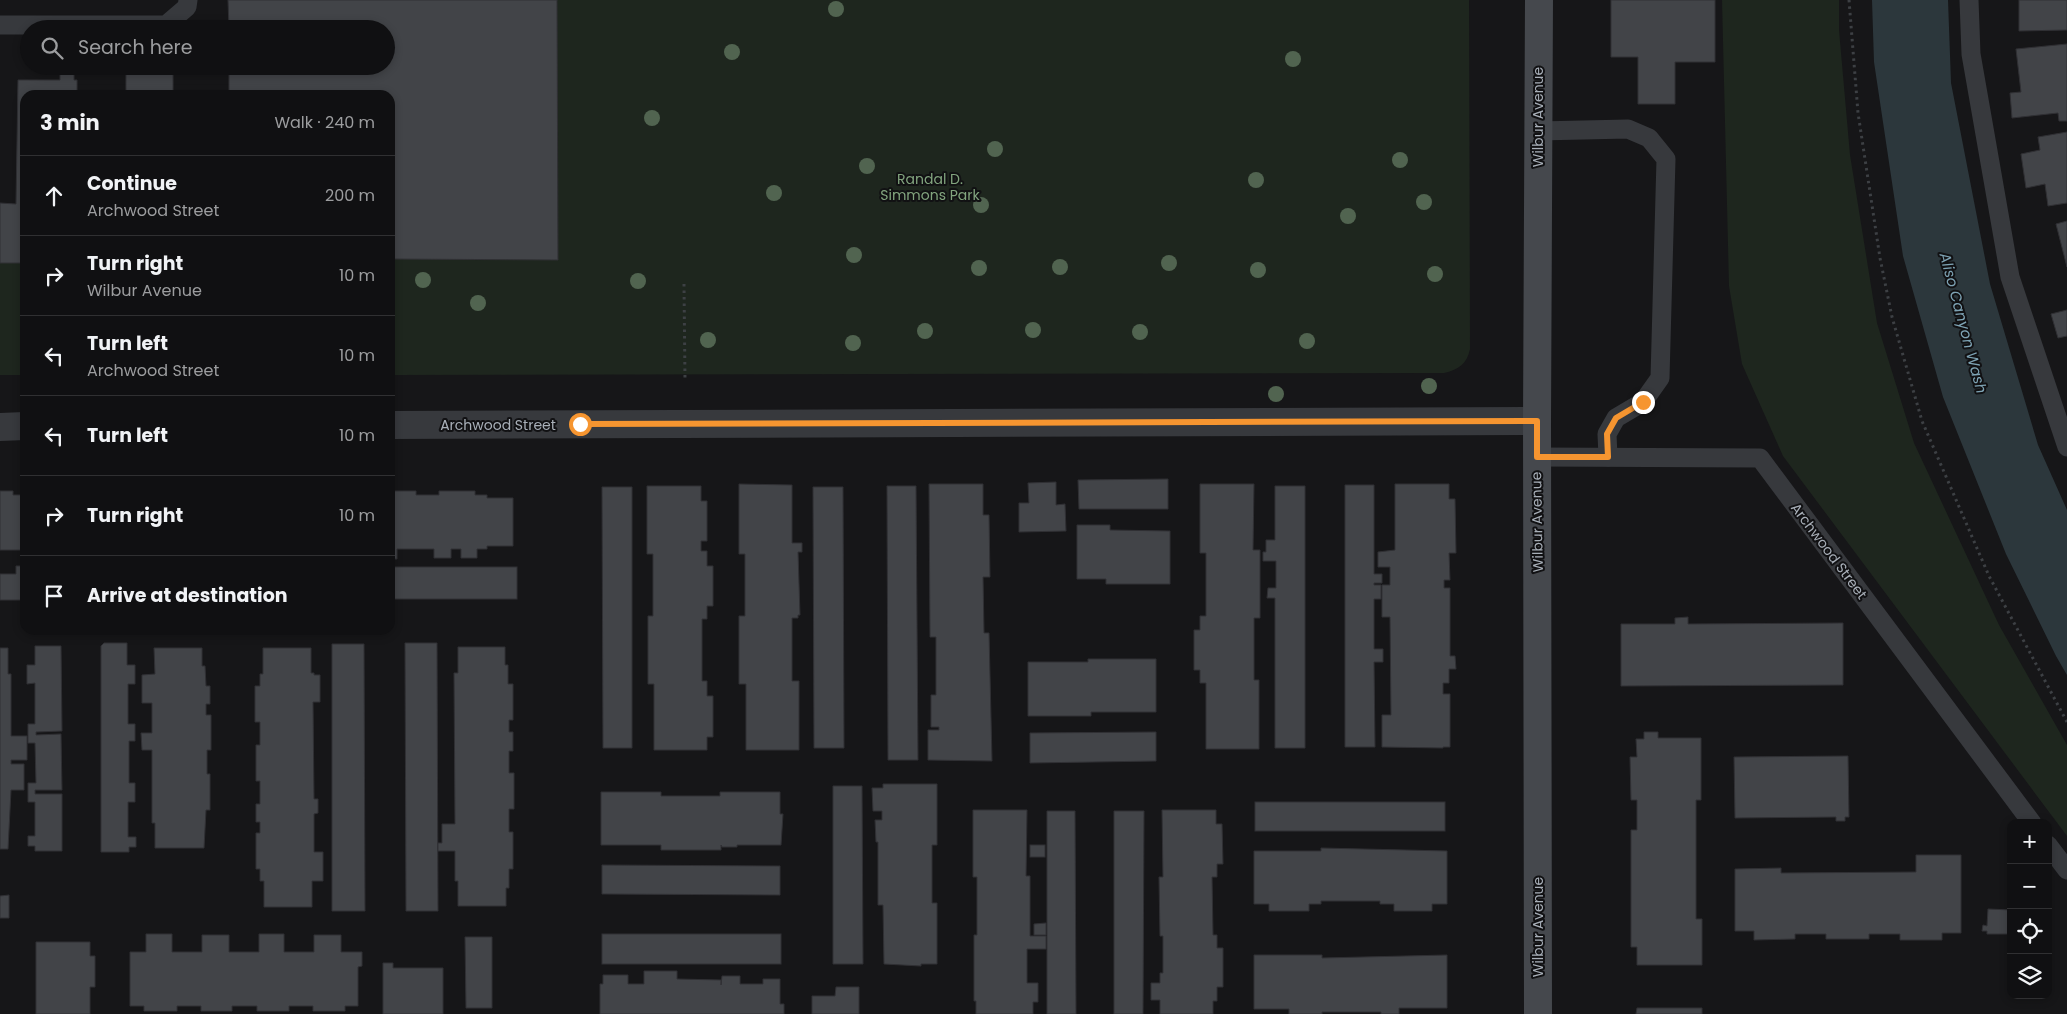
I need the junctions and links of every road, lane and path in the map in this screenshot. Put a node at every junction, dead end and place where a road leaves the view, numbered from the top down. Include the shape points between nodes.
1 (188, 0) edge
2 (1539, 0) edge
3 (1849, 0) edge
4 (1969, 0) edge
5 (171, 20) edge
6 (0, 24) edge
7 (20, 24) edge
8 (1538, 130) junction
9 (684, 284) dead end
10 (685, 380) dead end
11 (1537, 421) junction
12 (395, 425) edge
13 (0, 426) edge
14 (20, 426) edge
15 (2067, 447) edge
16 (1537, 457) junction
17 (1608, 457) junction
18 (2067, 722) edge
19 (2029, 819) edge
20 (2052, 850) edge
21 (2067, 870) edge
22 (1538, 1014) edge

1 - 5 lane via 187,7
2 - 8 main road, Wilbur Avenue
3 - 18 path via 1858,113 1880,258 1892,317 1922,421 1989,576
4 - 15 lane via 1971,54 2010,278
6 - 7 lane
8 - 11 main road, Wilbur Avenue
8 - 17 lane via 1628,130 1650,138 1666,158 1660,378 1643,402 1616,418 1607,434
9 - 10 path
11 - 12 street, Archwood Street
11 - 16 main road, Wilbur Avenue
13 - 14 street
16 - 17 lane, Archwood Street
16 - 22 main road, Wilbur Avenue
17 - 19 lane, Archwood Street via 1760,458
20 - 21 lane

